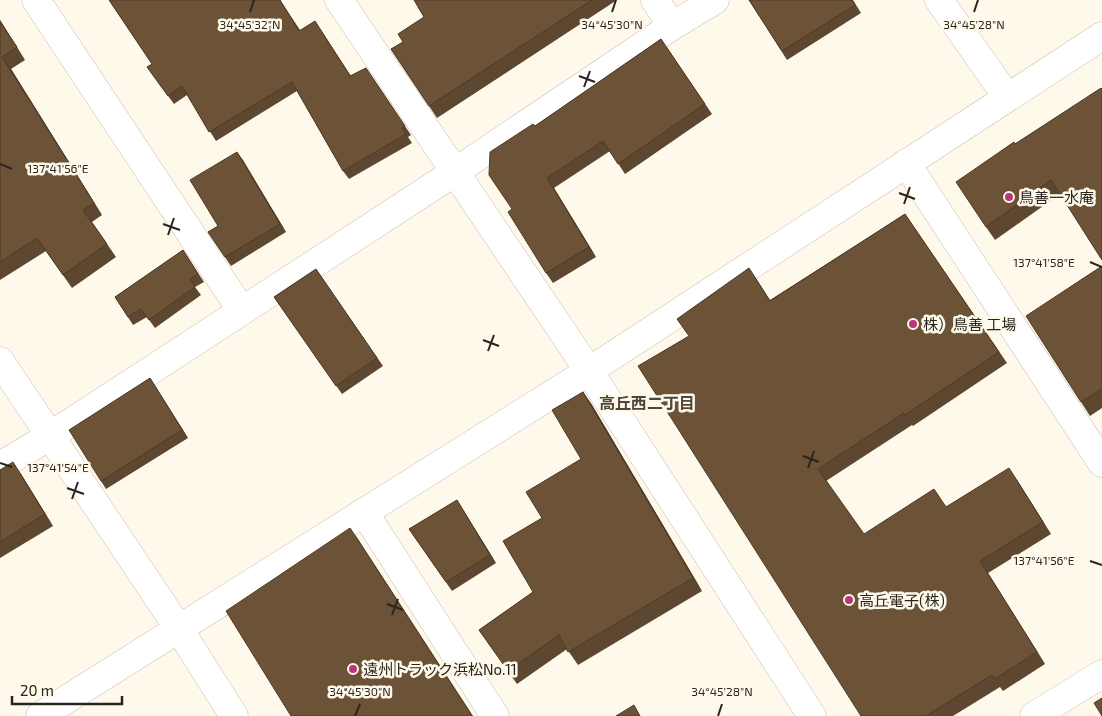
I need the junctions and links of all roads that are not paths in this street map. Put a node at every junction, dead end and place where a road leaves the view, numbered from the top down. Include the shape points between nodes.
1 (36, 0) edge
2 (339, 0) edge
3 (656, 0) edge
4 (715, 0) edge
5 (939, 0) edge
6 (672, 26) junction
7 (1102, 36) edge
8 (1007, 96) junction
9 (906, 162) junction
10 (455, 172) junction
11 (242, 311) junction
12 (0, 361) edge
13 (589, 370) junction
14 (50, 436) junction
15 (1102, 463) edge
16 (0, 466) edge
17 (364, 512) junction
18 (180, 629) junction
19 (1102, 674) edge
20 (40, 716) edge
21 (234, 716) edge
22 (495, 716) edge
23 (812, 716) edge
24 (1034, 716) edge

1 - 11 street
2 - 10 street
3 - 6 street
4 - 6 street
5 - 8 street
6 - 10 street
7 - 8 street
8 - 9 street
9 - 13 street
9 - 15 street
10 - 11 street
10 - 13 street
11 - 14 street
12 - 14 street
13 - 17 street
13 - 23 street
14 - 16 street
14 - 18 street
17 - 18 street
17 - 22 street
18 - 20 street
18 - 21 street
19 - 24 street

